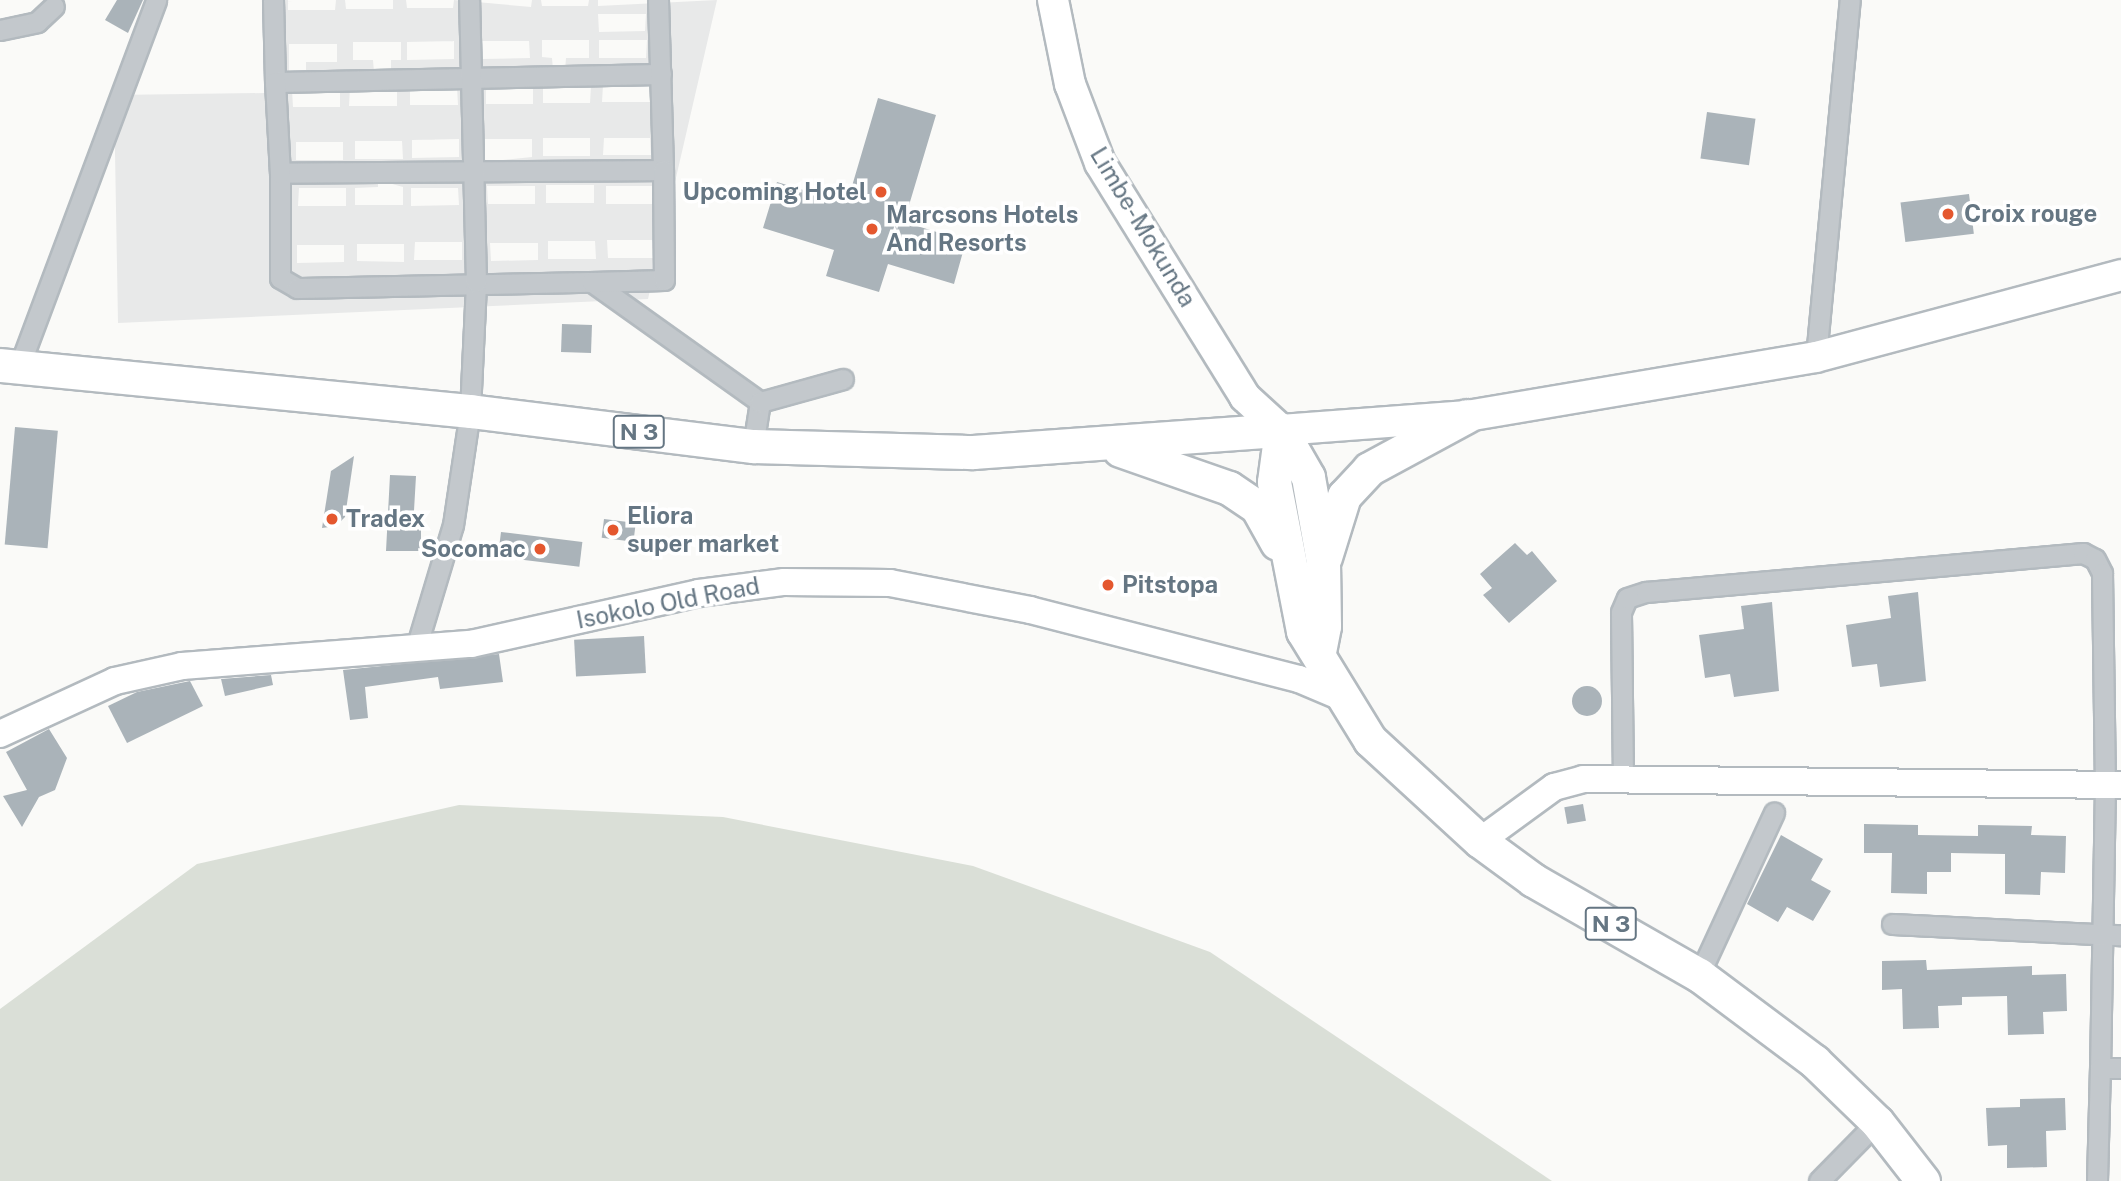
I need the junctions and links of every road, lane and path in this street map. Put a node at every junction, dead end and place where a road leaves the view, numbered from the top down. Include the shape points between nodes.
1 (156, 0) edge
2 (273, 0) edge
3 (469, 0) edge
4 (659, 0) edge
5 (1053, 0) edge
6 (1850, 0) edge
7 (54, 6) dead end
8 (0, 30) edge
9 (661, 74) junction
10 (469, 76) junction
11 (275, 82) junction
12 (471, 170) junction
13 (663, 170) junction
14 (280, 173) junction
15 (2121, 275) edge
16 (477, 282) junction
17 (592, 282) junction
18 (1816, 357) junction
19 (10, 366) edge
20 (843, 379) dead end
21 (760, 402) junction
22 (470, 411) junction
23 (1467, 416) junction
24 (1281, 430) junction
25 (753, 446) junction
26 (1108, 446) junction
27 (1323, 562) junction
28 (1289, 565) junction
29 (416, 648) junction
30 (1319, 651) junction
31 (1339, 696) junction
32 (0, 734) edge
33 (1623, 778) junction
34 (2113, 785) edge
35 (1774, 813) dead end
36 (1480, 841) junction
37 (1892, 924) dead end
38 (2121, 935) edge
39 (2101, 936) junction
40 (1699, 975) junction
41 (2100, 1068) junction
42 (2121, 1068) edge
43 (1877, 1122) junction
44 (1819, 1181) edge
45 (1923, 1181) edge
46 (2097, 1181) edge

1 - 19 street
2 - 11 street
3 - 10 street
4 - 9 street
5 - 24 main road, Limbe-Mokunda via 1070,84 1100,163 1245,397
6 - 18 street
7 - 8 street via 37,22
9 - 10 street
9 - 13 street
10 - 11 street
10 - 12 street
11 - 14 street
12 - 13 street
12 - 14 street
12 - 16 street
13 - 17 street via 664,280
14 - 16 street via 280,278 297,288
15 - 18 main road
16 - 17 street
16 - 22 street
17 - 21 street
18 - 23 main road
19 - 22 highway, N 3
20 - 21 street
21 - 25 street
22 - 25 highway, N 3
22 - 29 street via 453,525
23 - 24 main road
23 - 27 highway via 1369,469 1344,496
24 - 26 highway, N 3
24 - 27 highway via 1308,477
24 - 28 highway, N 3 via 1274,482
25 - 26 highway, N 3 via 973,452
26 - 28 highway via 1229,488 1257,507
27 - 30 highway via 1324,626
28 - 30 highway, N 3 via 1303,631
29 - 31 street, Isokolo Old Road via 471,644 699,593 784,582 890,583 1030,610 1299,679
29 - 32 street, Isokolo Old Road via 182,666 115,681
30 - 31 highway, N 3
31 - 36 highway, N 3 via 1370,740
33 - 34 street
33 - 34 street via 1621,612 1627,598 1646,592 2083,553 2095,559 2102,573
33 - 36 street via 1554,786
34 - 39 street
35 - 40 street
36 - 40 highway, N 3 via 1533,880
37 - 39 street
38 - 39 street
39 - 41 street
40 - 43 highway, N 3 via 1814,1061
41 - 42 street
41 - 46 street
43 - 44 street
43 - 45 highway, N 3

